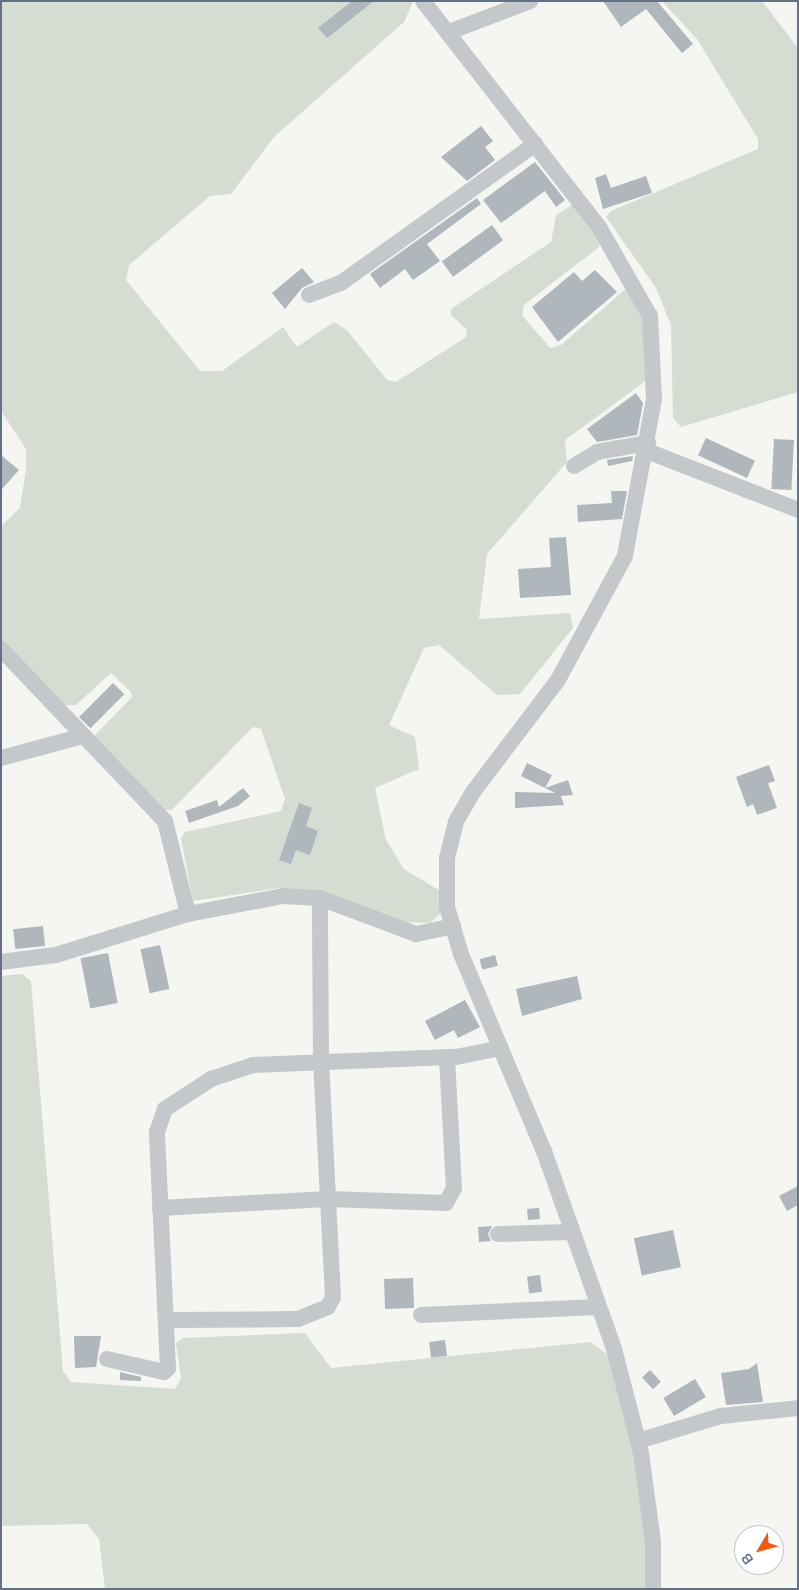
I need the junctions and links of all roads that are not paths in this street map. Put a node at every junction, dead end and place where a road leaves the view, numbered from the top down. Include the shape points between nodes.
1 (423, 1) edge
2 (530, 1) edge
3 (449, 32) junction
4 (535, 144) junction
5 (310, 296) dead end
6 (647, 447) junction
7 (574, 466) dead end
8 (798, 510) edge
9 (1, 648) edge
10 (83, 736) junction
11 (1, 758) edge
12 (320, 898) junction
13 (188, 914) junction
14 (453, 926) junction
15 (1, 962) edge
16 (501, 1048) junction
17 (447, 1058) junction
18 (321, 1061) junction
19 (328, 1200) junction
20 (160, 1208) junction
21 (570, 1232) junction
22 (498, 1234) dead end
23 (598, 1307) junction
24 (421, 1315) dead end
25 (167, 1320) junction
26 (107, 1359) dead end
27 (798, 1408) edge
28 (638, 1440) junction
29 (653, 1589) edge

1 - 3 street
2 - 3 street
3 - 4 street
4 - 5 street via 340,283
4 - 6 street via 599,227 650,316 654,399
6 - 7 street via 597,452
6 - 8 street
6 - 14 street via 625,556 558,680 502,750 456,822 447,858 447,906
9 - 10 street
10 - 11 street
10 - 13 street via 165,821
12 - 13 street via 245,901
12 - 14 street via 416,934
12 - 18 street
13 - 15 street via 56,955
14 - 16 street
16 - 17 street
16 - 21 street via 544,1151
17 - 18 street
17 - 19 street via 452,1198 446,1203
18 - 19 street
18 - 20 street via 232,1069 165,1108 157,1132
19 - 20 street
19 - 25 street via 333,1296 328,1307 298,1319
20 - 25 street
21 - 22 street
21 - 23 street
23 - 24 street
23 - 28 street
25 - 26 street via 169,1360 164,1372
27 - 28 street via 721,1416
28 - 29 street via 653,1542

